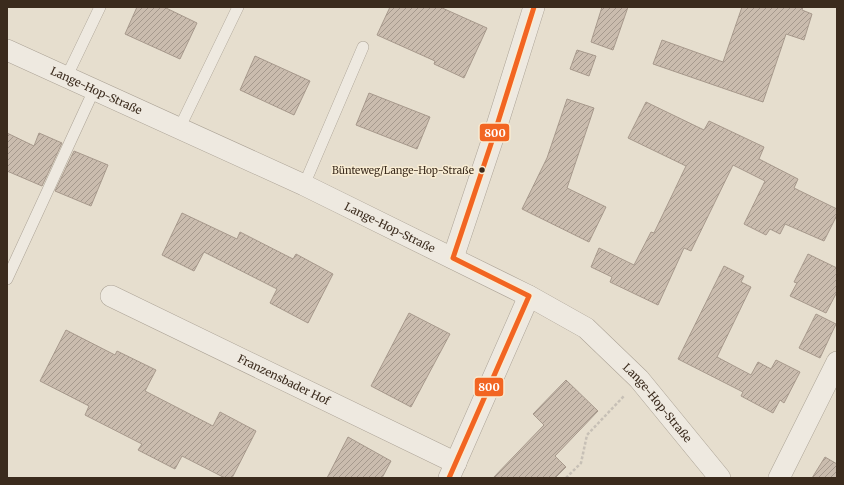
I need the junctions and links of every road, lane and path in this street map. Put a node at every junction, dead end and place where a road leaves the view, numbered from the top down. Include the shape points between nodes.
1 (100, 7) edge
2 (238, 7) edge
3 (534, 7) edge
4 (363, 47) dead end
5 (7, 50) edge
6 (66, 78) junction
7 (94, 90) junction
8 (179, 129) junction
9 (304, 185) junction
10 (453, 258) junction
11 (7, 280) edge
12 (111, 296) dead end
13 (529, 296) junction
14 (837, 362) edge
15 (639, 379) junction
16 (452, 470) edge
17 (566, 478) edge
18 (720, 478) edge
19 (779, 478) edge

1 - 6 lane
2 - 8 lane
3 - 10 street
4 - 9 lane
5 - 6 street, Lange-Hop-Straße
6 - 7 street, Lange-Hop-Straße
7 - 8 street, Lange-Hop-Straße
7 - 11 lane
8 - 9 street, Lange-Hop-Straße
9 - 10 street, Lange-Hop-Straße
10 - 13 street, Lange-Hop-Straße
12 - 16 street, Franzensbader Hof
13 - 15 street, Lange-Hop-Straße via 586,328
13 - 16 street
14 - 19 street
15 - 17 path via 587,435 581,463
15 - 18 street, Lange-Hop-Straße

